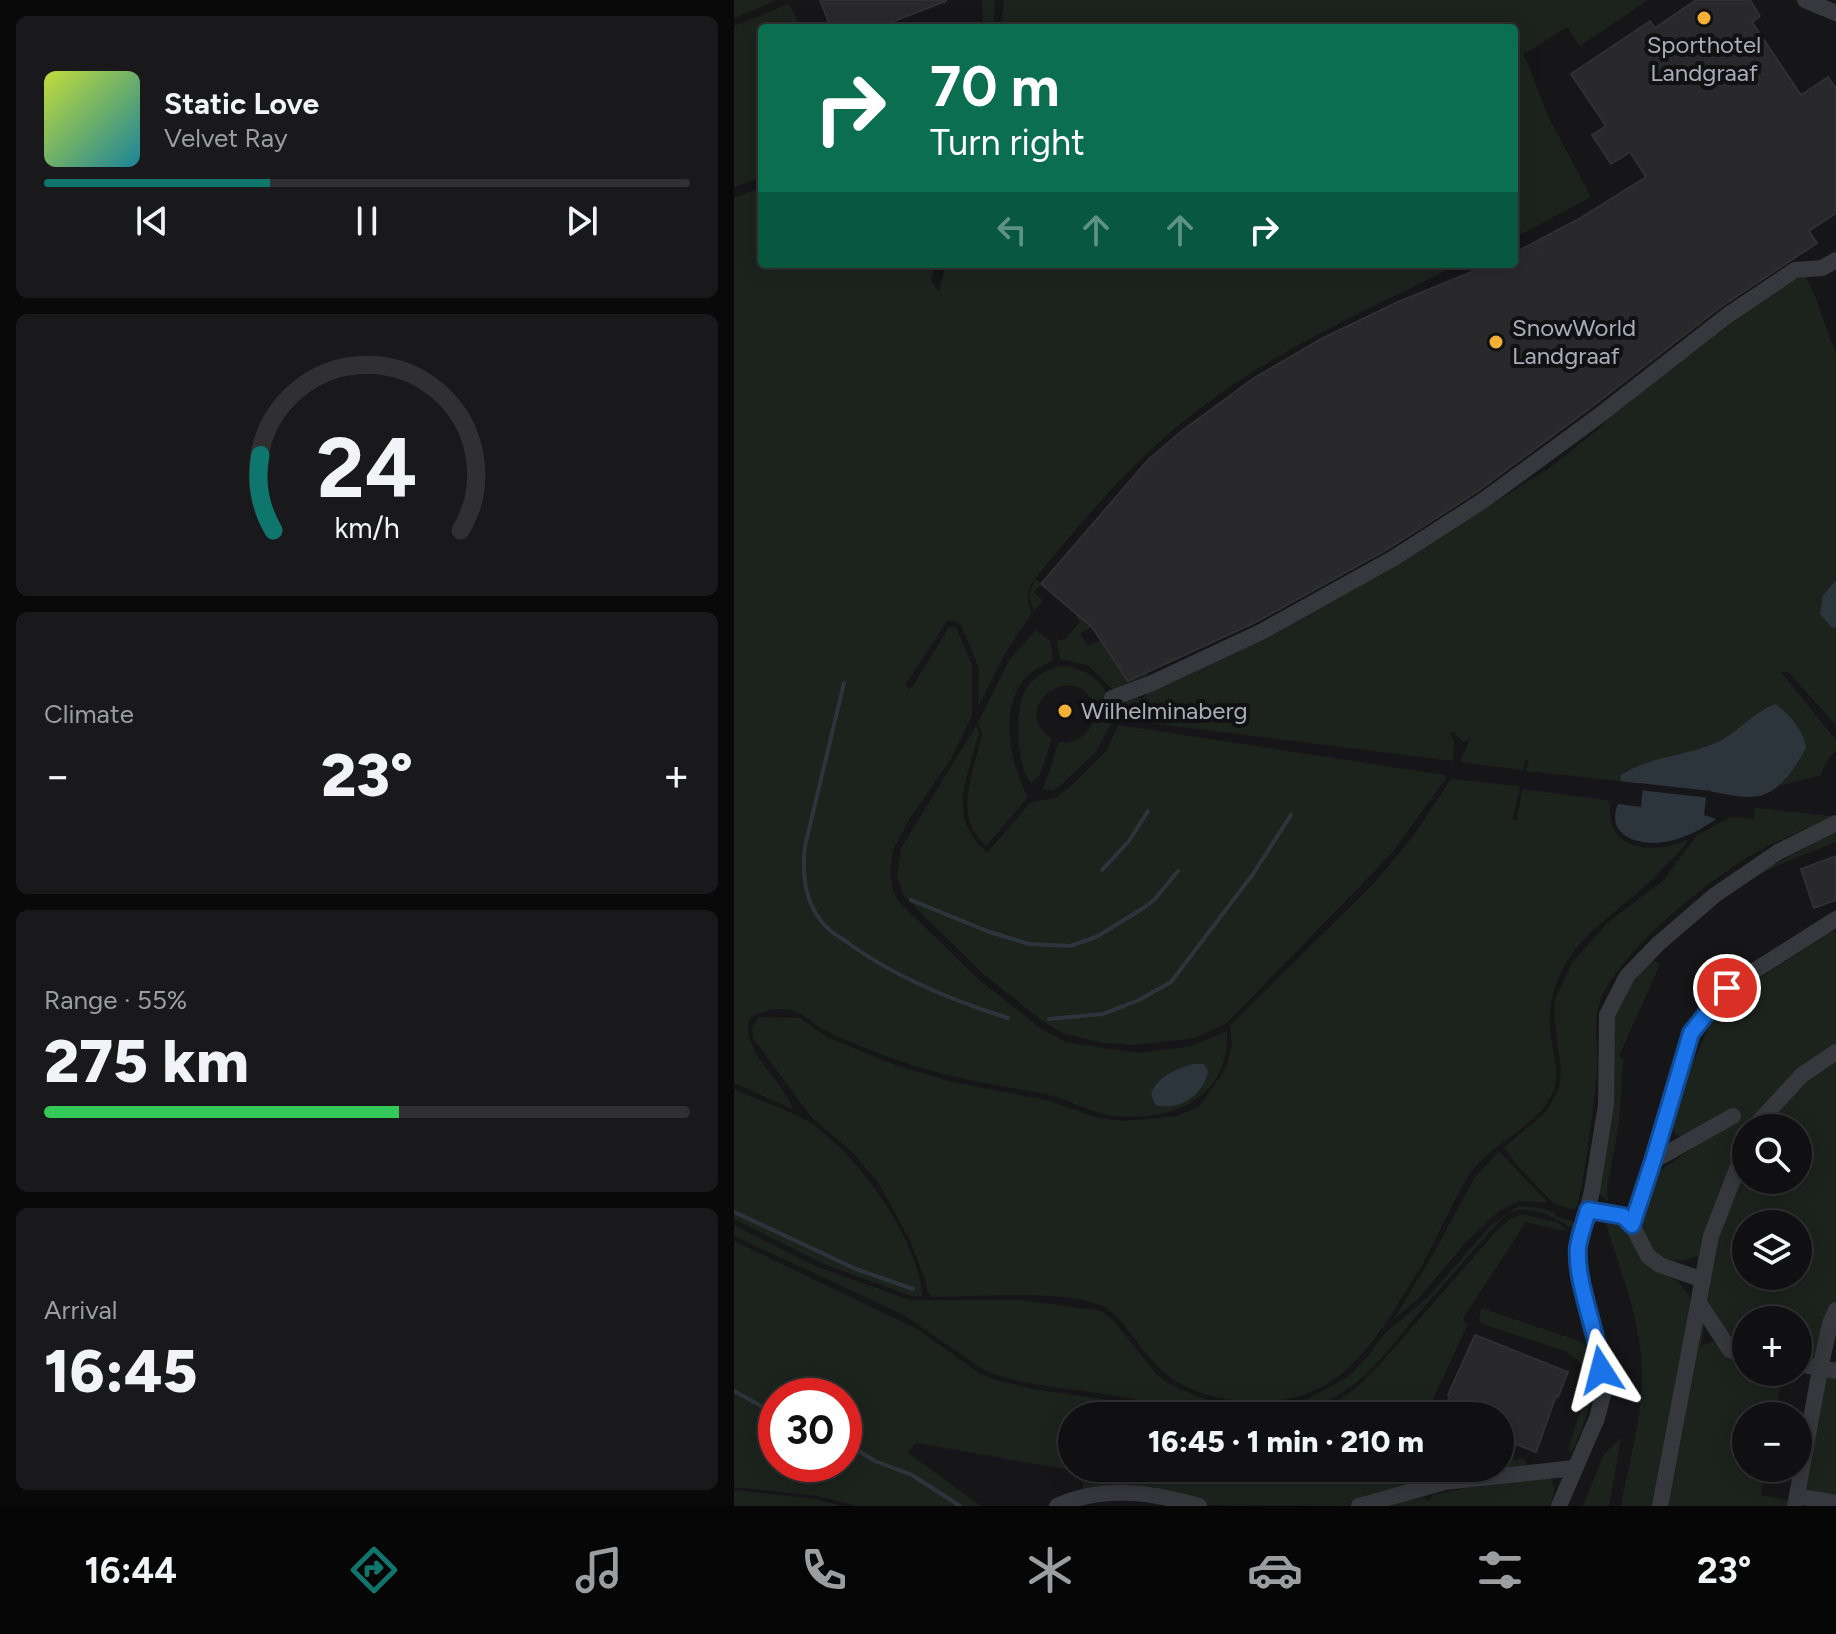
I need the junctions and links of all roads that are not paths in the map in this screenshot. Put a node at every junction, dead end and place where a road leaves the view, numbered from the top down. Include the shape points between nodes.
1 (1805, 0) edge
2 (1836, 13) edge
3 (1836, 260) edge
4 (1112, 698) dead end
5 (1836, 823) edge
6 (1836, 919) edge
7 (1836, 1052) edge
8 (1766, 1114) edge
9 (1732, 1117) edge
10 (1653, 1161) junction
11 (1732, 1182) edge
12 (1588, 1210) junction
13 (1632, 1225) junction
14 (1703, 1280) junction
15 (1699, 1303) junction
16 (1836, 1310) edge
17 (1732, 1350) edge
18 (1828, 1370) edge
19 (1574, 1468) junction
20 (1796, 1501) edge
21 (1836, 1503) edge
22 (1057, 1506) edge
23 (1199, 1506) edge
24 (1359, 1506) edge
25 (1559, 1506) edge
26 (1660, 1506) edge

1 - 2 street
3 - 4 street via 1822,268 1795,270 1728,315 1484,500 1394,558 1261,632
5 - 12 street via 1778,852 1728,886 1627,976 1607,1015 1606,1105
6 - 10 street via 1727,988 1691,1033
7 - 8 street via 1802,1075
9 - 10 street
10 - 13 street
11 - 14 street via 1711,1236
12 - 13 street via 1623,1216
12 - 19 street via 1579,1267 1600,1353 1603,1395
13 - 14 street via 1648,1256
14 - 15 street
15 - 17 street
15 - 26 street
16 - 18 street via 1830,1324
18 - 20 street
19 - 24 street via 1445,1482
19 - 25 street
20 - 21 street
22 - 23 street via 1110,1492 1163,1495

